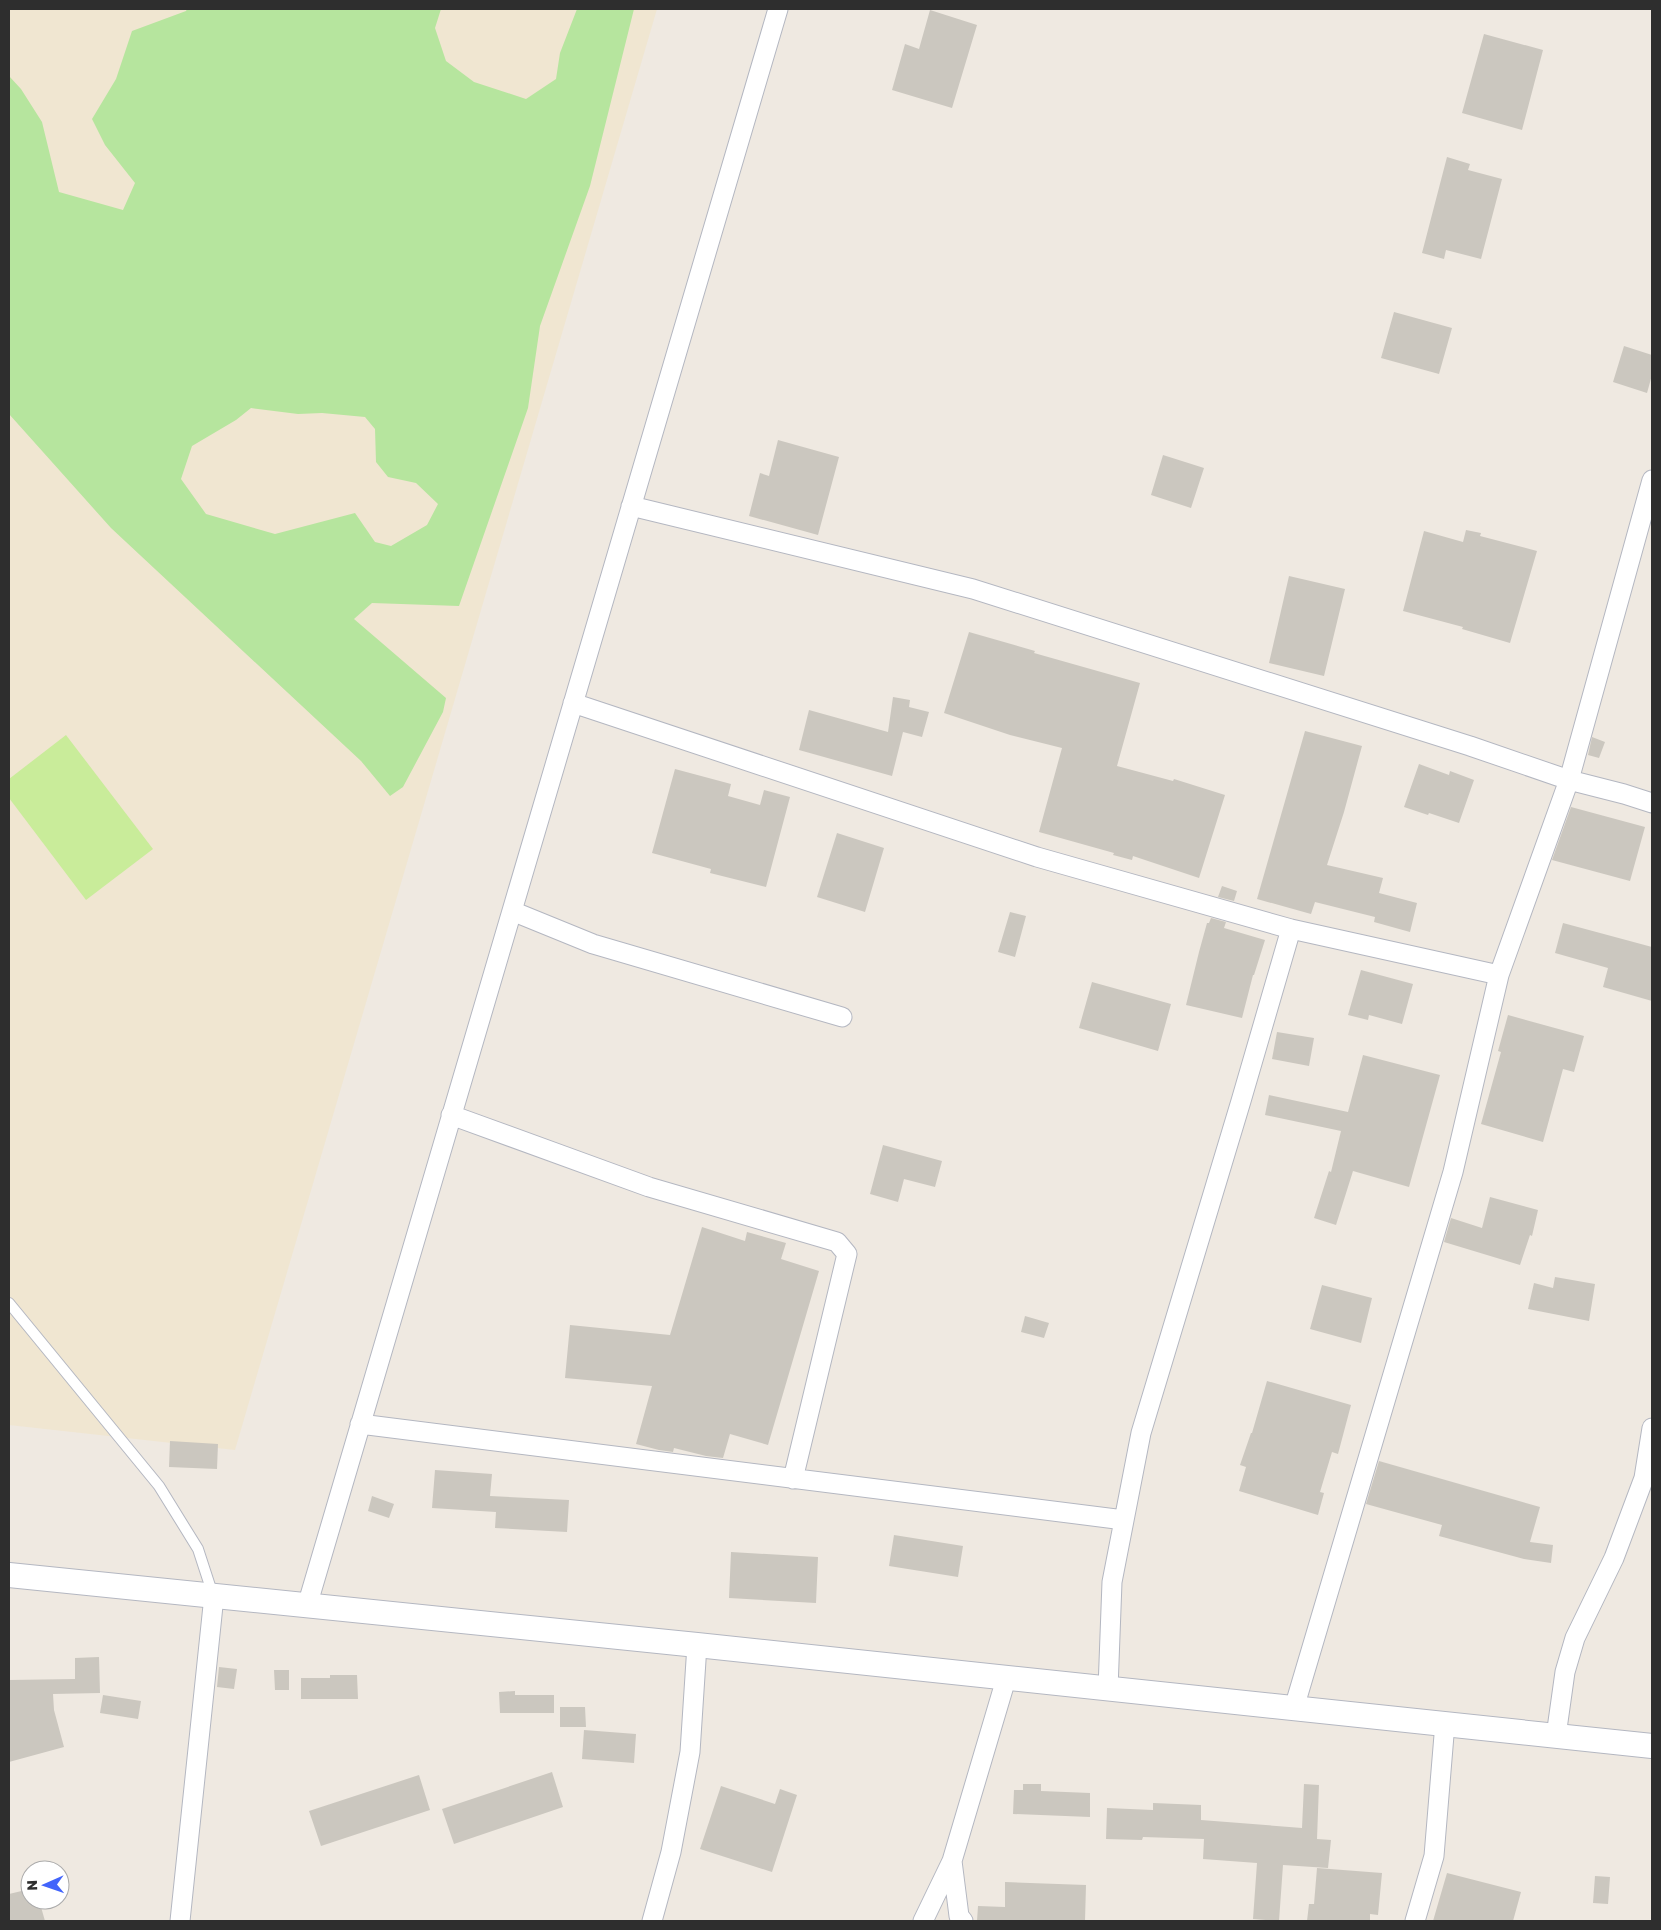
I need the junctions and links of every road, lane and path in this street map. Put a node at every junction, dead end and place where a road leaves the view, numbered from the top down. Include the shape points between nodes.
1 (778, 9) edge
2 (1652, 480) edge
3 (631, 506) junction
4 (573, 703) junction
5 (1569, 780) junction
6 (1652, 803) edge
7 (512, 911) junction
8 (1291, 929) junction
9 (1499, 975) junction
10 (842, 1017) dead end
11 (451, 1115) junction
12 (9, 1303) edge
13 (360, 1424) junction
14 (1652, 1428) edge
15 (793, 1479) junction
16 (1648, 1479) edge
17 (1124, 1520) junction
18 (9, 1575) edge
19 (214, 1596) junction
20 (307, 1606) junction
21 (698, 1645) junction
22 (1006, 1679) junction
23 (1108, 1689) junction
24 (1294, 1708) junction
25 (1446, 1723) junction
26 (1556, 1736) junction
27 (1652, 1746) edge
28 (952, 1861) junction
29 (180, 1921) edge
30 (652, 1921) edge
31 (924, 1921) edge
32 (963, 1921) edge
33 (1415, 1921) edge

1 - 3 street
2 - 5 street
3 - 4 street
3 - 5 street via 973,589
4 - 7 street
4 - 8 street via 1037,857
5 - 6 street
5 - 9 street
7 - 10 street via 594,944
7 - 11 street
8 - 9 street
8 - 17 street via 1141,1433
9 - 24 street via 1453,1172
11 - 13 street
11 - 15 street via 649,1187 837,1242 847,1254
12 - 19 lane via 159,1486 198,1549
13 - 15 street
13 - 20 street
14 - 16 street
15 - 17 street
16 - 26 street via 1575,1638 1564,1672
17 - 23 street via 1112,1582
18 - 19 street
19 - 20 street
19 - 29 street
20 - 21 street
21 - 22 street
21 - 30 street via 690,1752 671,1852
22 - 23 street
22 - 28 street
23 - 24 street
24 - 25 street
25 - 26 street
25 - 33 street via 1434,1856
26 - 27 street
28 - 31 street
28 - 32 street via 959,1916

